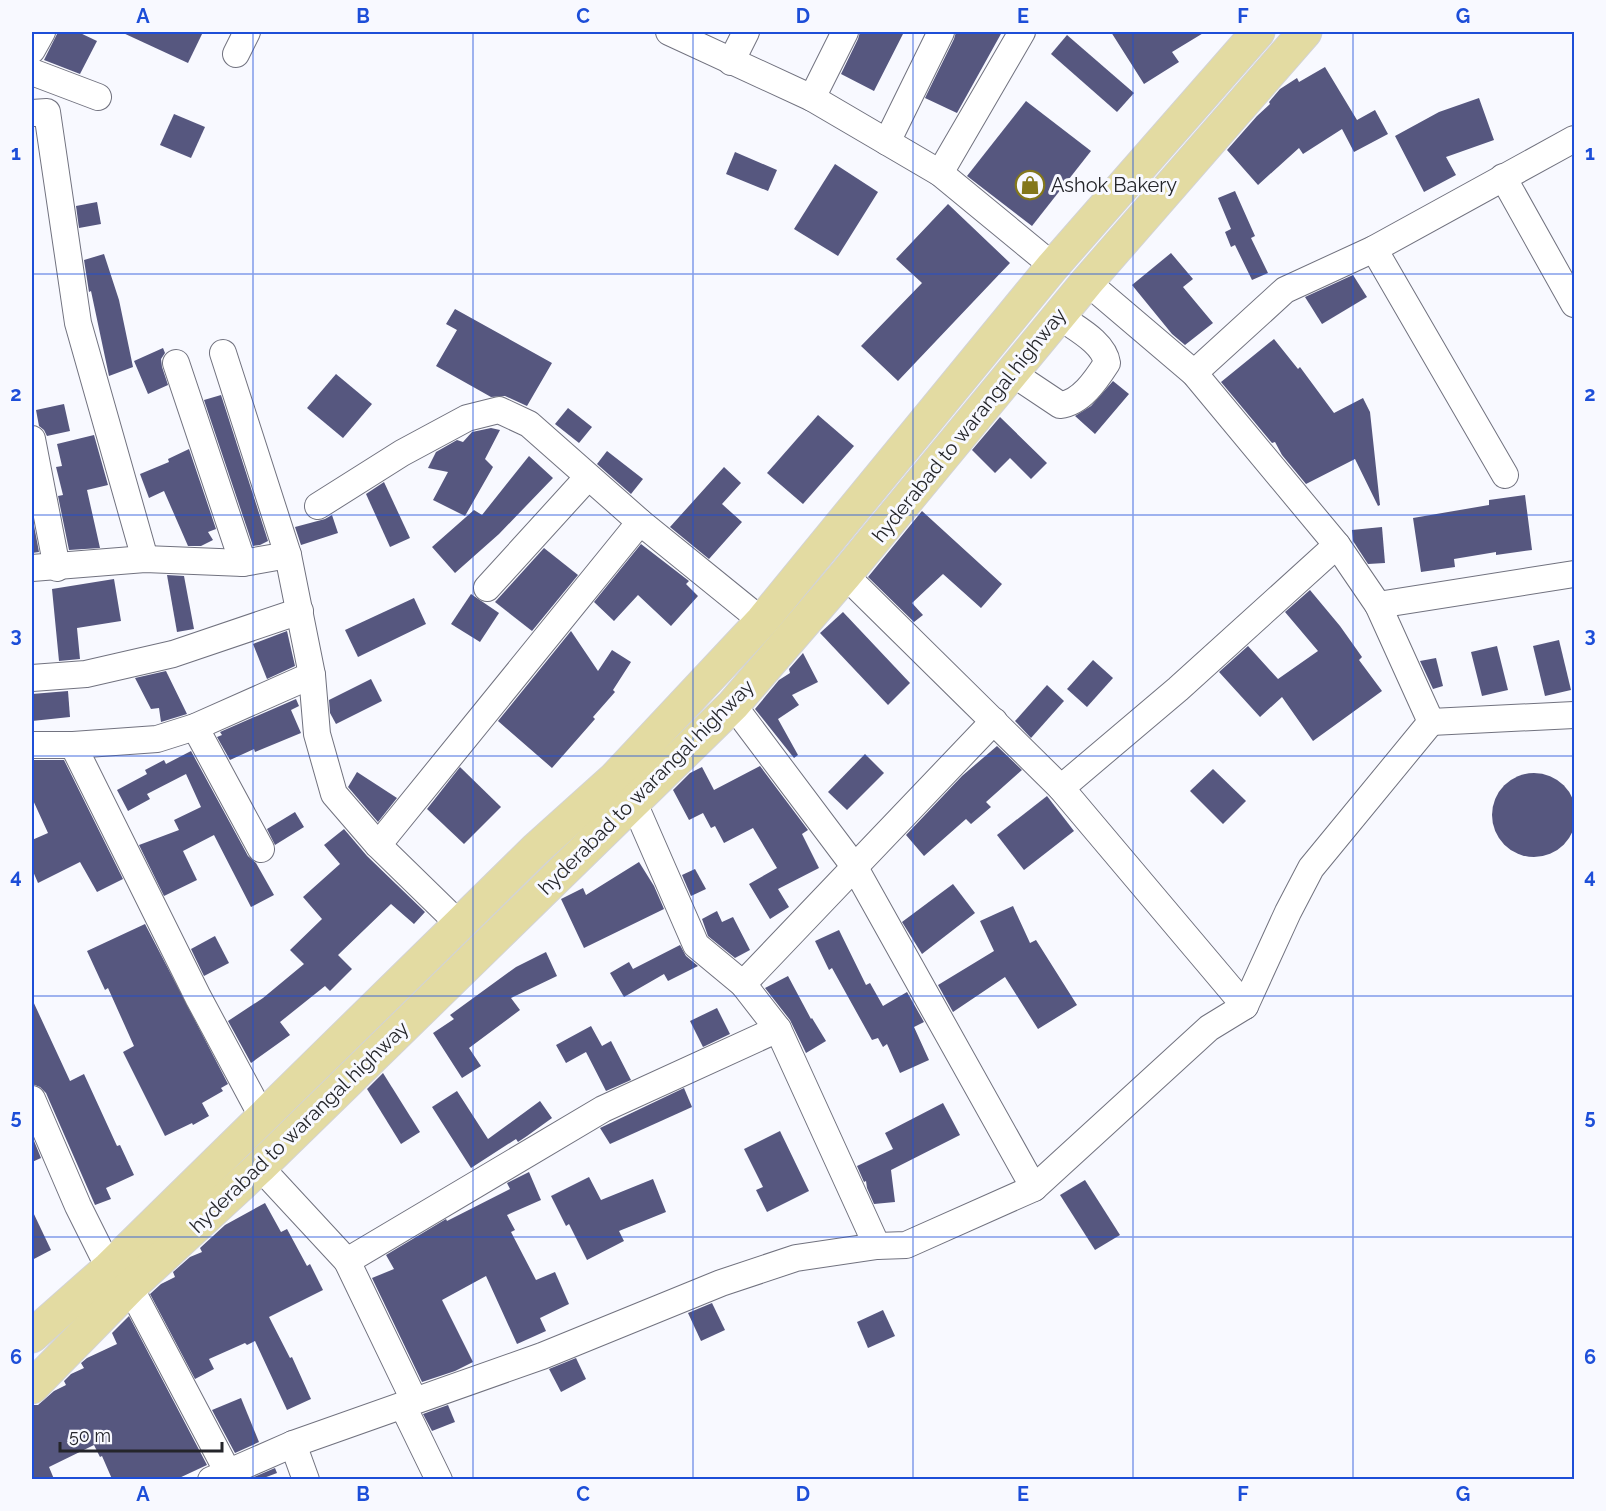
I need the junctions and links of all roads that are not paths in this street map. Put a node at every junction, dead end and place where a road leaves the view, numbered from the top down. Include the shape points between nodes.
1 (42, 32) edge
2 (669, 32) edge
3 (746, 32) edge
4 (845, 32) edge
5 (941, 32) edge
6 (1022, 32) edge
7 (1258, 32) edge
8 (1305, 32) edge
9 (32, 50) edge
10 (731, 62) junction
11 (32, 72) edge
12 (98, 97) dead end
13 (812, 98) junction
14 (32, 113) edge
15 (1575, 139) edge
16 (887, 142) junction
17 (940, 173) junction
18 (1503, 177) junction
19 (1374, 249) junction
20 (1053, 266) junction
21 (1087, 282) junction
22 (1575, 304) edge
23 (1059, 316) junction
24 (223, 353) dead end
25 (176, 363) dead end
26 (1012, 373) junction
27 (1194, 374) junction
28 (32, 439) edge
29 (1504, 475) dead end
30 (588, 477) junction
31 (318, 506) dead end
32 (640, 522) junction
33 (1337, 545) junction
34 (288, 555) junction
35 (145, 559) junction
36 (243, 563) junction
37 (32, 568) edge
38 (57, 568) junction
39 (1575, 574) edge
40 (845, 575) junction
41 (487, 588) dead end
42 (1378, 605) junction
43 (300, 611) junction
44 (762, 621) junction
45 (312, 675) junction
46 (32, 678) edge
47 (733, 705) junction
48 (1575, 715) edge
49 (993, 721) junction
50 (1431, 722) junction
51 (195, 727) junction
52 (32, 745) edge
53 (73, 745) junction
54 (1061, 788) junction
55 (634, 803) junction
56 (378, 845) junction
57 (261, 849) dead end
58 (854, 866) junction
59 (460, 925) junction
60 (743, 984) junction
61 (1245, 1006) junction
62 (778, 1029) junction
63 (32, 1098) edge
64 (263, 1118) junction
65 (260, 1167) junction
66 (1034, 1188) junction
67 (877, 1246) junction
68 (347, 1261) junction
69 (119, 1278) junction
70 (33, 1332) edge
71 (32, 1387) edge
72 (408, 1403) junction
73 (293, 1444) junction
74 (224, 1477) edge
75 (306, 1479) edge
76 (439, 1479) edge

1 - 9 street
2 - 10 street
3 - 10 street
4 - 13 street
5 - 16 street
6 - 17 street
7 - 20 main road
8 - 21 main road, hyderabad to warangal highway
10 - 13 street
11 - 12 street
13 - 16 street
14 - 35 street via 46,112 78,323
15 - 18 street
16 - 17 street
17 - 20 street
18 - 19 street
18 - 22 street
19 - 27 street via 1285,290
19 - 29 street
20 - 44 main road
21 - 23 main road, hyderabad to warangal highway
21 - 27 street
23 - 26 main road, hyderabad to warangal highway
23 - 26 street via 1106,354 1107,363 1099,374 1073,402 1060,405
24 - 34 street
25 - 36 street
26 - 40 main road, hyderabad to warangal highway
27 - 33 street
28 - 38 street
30 - 31 street via 529,424 499,410 467,418
30 - 32 street
30 - 41 street
32 - 44 street
32 - 56 street
33 - 42 street
33 - 54 street via 1178,689
34 - 36 street
34 - 43 street
35 - 36 street
35 - 38 street
37 - 38 street
39 - 42 street
40 - 47 main road, hyderabad to warangal highway
40 - 49 street
42 - 50 street
43 - 45 street
43 - 46 street via 173,654 86,674
44 - 59 main road via 615,778
45 - 51 street
45 - 56 street via 317,734 334,794
47 - 55 main road, hyderabad to warangal highway
47 - 58 street
48 - 50 street
49 - 54 street
49 - 58 street
50 - 61 street via 1311,868
51 - 53 street via 157,739
51 - 57 street
52 - 53 street
53 - 64 street
54 - 61 street
55 - 60 street via 696,945
55 - 65 main road, hyderabad to warangal highway
56 - 59 street
58 - 60 street
58 - 66 street
59 - 64 main road
60 - 62 street
61 - 66 street via 1209,1028
62 - 67 street
62 - 68 street via 603,1109
63 - 69 street via 78,1206
64 - 69 main road via 200,1177
65 - 68 street
65 - 69 main road, hyderabad to warangal highway
66 - 67 street via 906,1245
67 - 72 street via 796,1258 721,1283 542,1356
68 - 72 street
69 - 70 main road
69 - 71 main road, hyderabad to warangal highway
69 - 74 street
72 - 73 street
72 - 76 street
73 - 74 street
73 - 75 street

